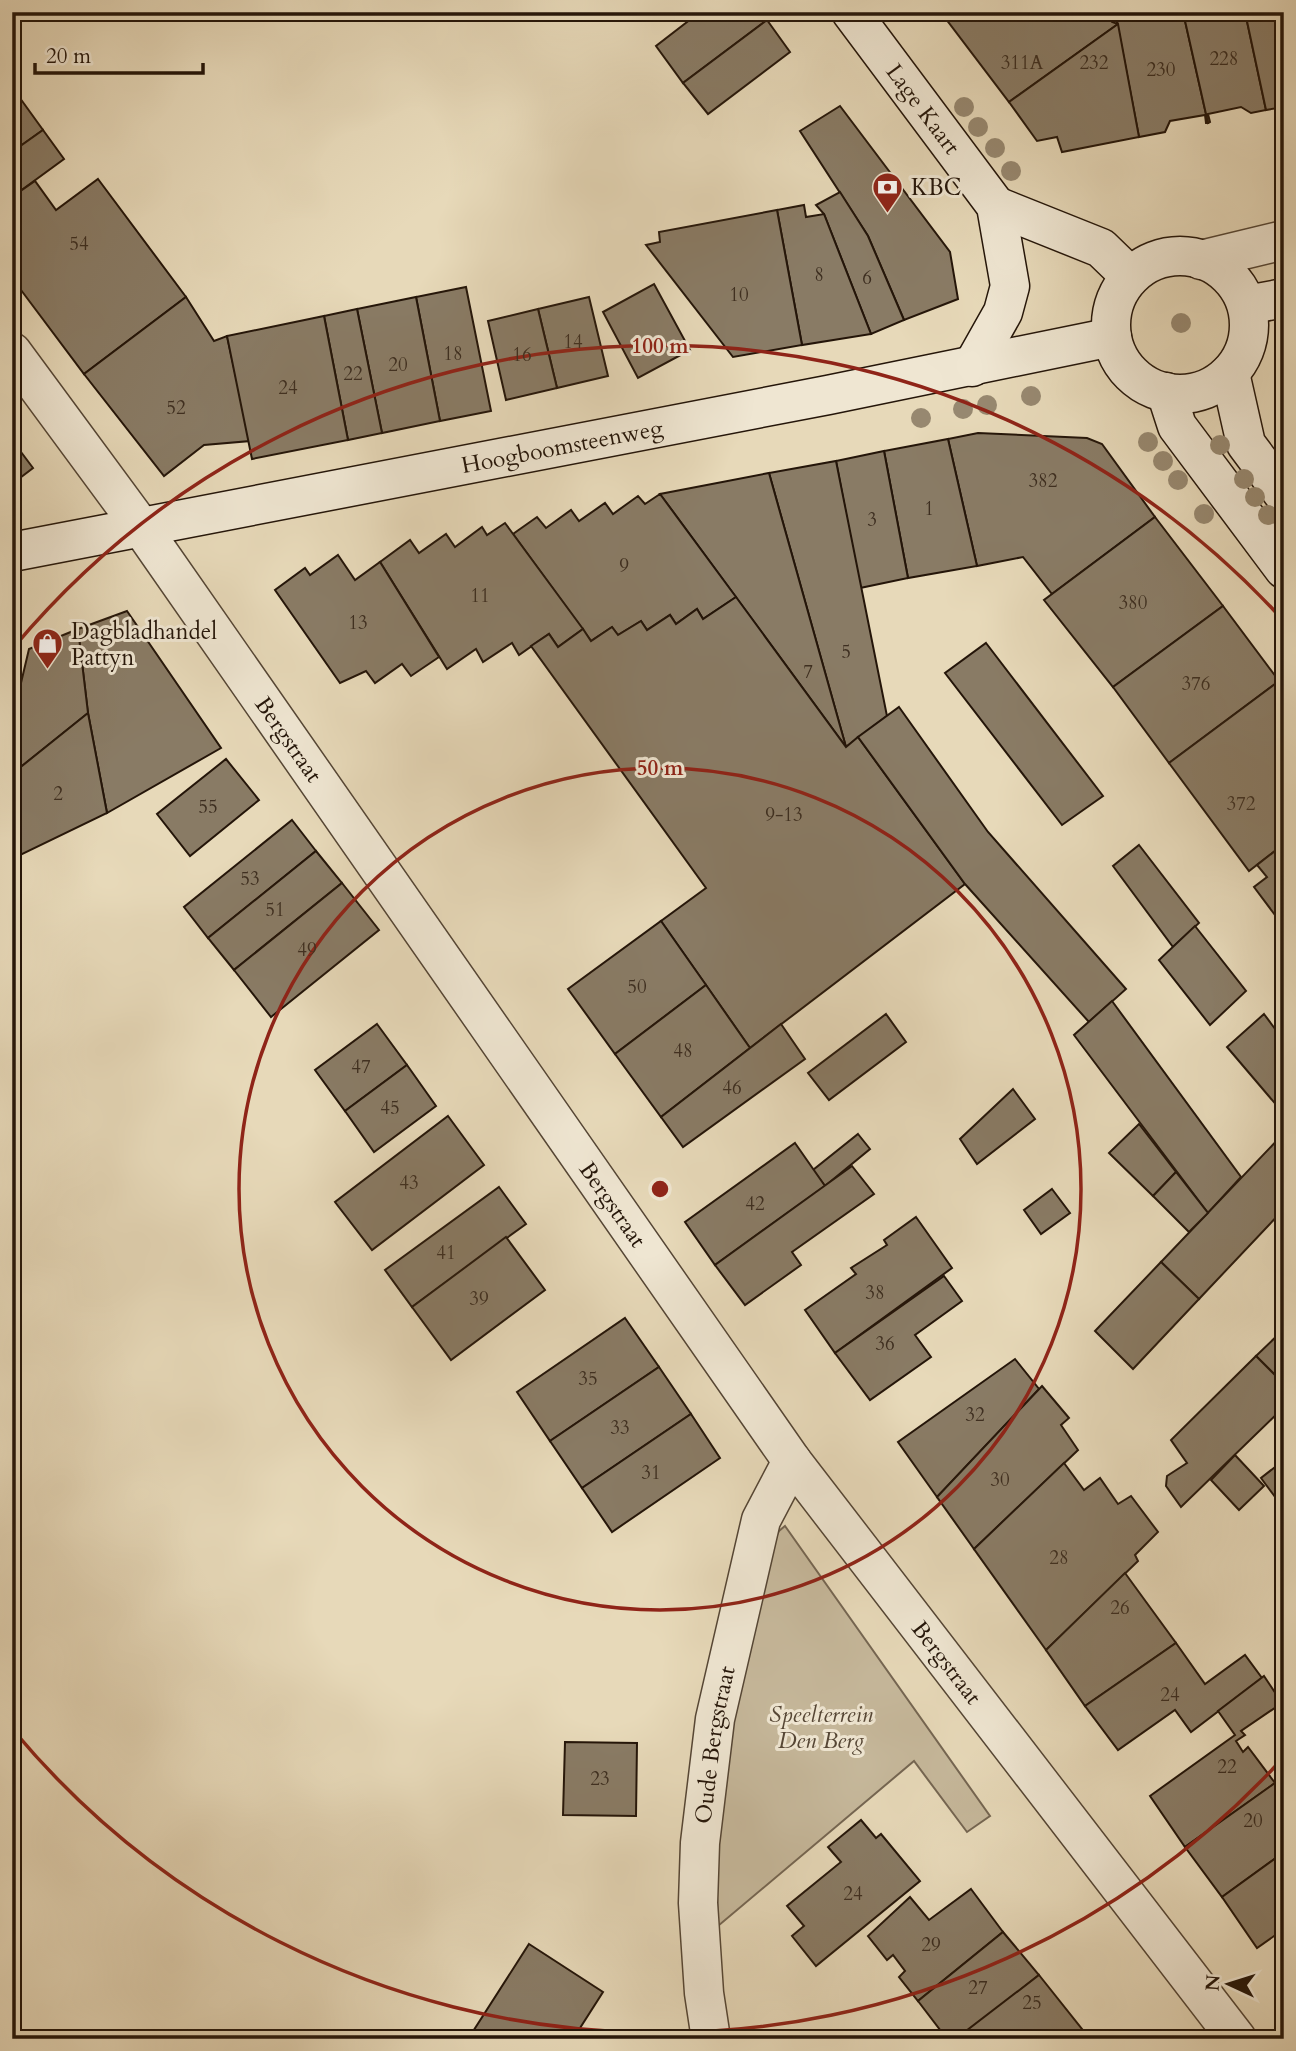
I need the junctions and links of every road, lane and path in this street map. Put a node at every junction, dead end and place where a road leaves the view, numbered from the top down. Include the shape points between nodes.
1 (851, 12) edge
2 (996, 206) junction
3 (1284, 240) edge
4 (1201, 260) junction
5 (1130, 276) junction
6 (1284, 298) edge
7 (1247, 305) junction
8 (1112, 337) junction
9 (12, 352) edge
10 (972, 367) junction
11 (1230, 373) junction
12 (1166, 393) junction
13 (1284, 495) edge
14 (141, 527) junction
15 (12, 552) edge
16 (1284, 569) edge
17 (792, 1461) junction
18 (711, 2039) edge
19 (1237, 2039) edge

1 - 2 street, Lage Kaart
2 - 5 street via 1101,248
2 - 10 street, Lage Kaart via 1010,286 1003,312
3 - 4 street
4 - 5 street via 1173,255 1150,262
4 - 7 street via 1229,275
5 - 8 street via 1114,303
6 - 7 street
7 - 11 street via 1250,329 1243,353
8 - 10 street, Hoogboomsteenweg
8 - 12 street via 1118,357 1130,373
9 - 14 street, Bergstraat
10 - 14 street, Hoogboomsteenweg
11 - 12 street via 1196,395
11 - 13 street via 1247,444
12 - 16 street via 1177,426
14 - 15 street, Hoogboomsteenweg
14 - 17 street, Bergstraat
17 - 18 street, Oude Bergstraat via 761,1520 715,1719 700,1843 698,1903
17 - 19 street, Bergstraat

